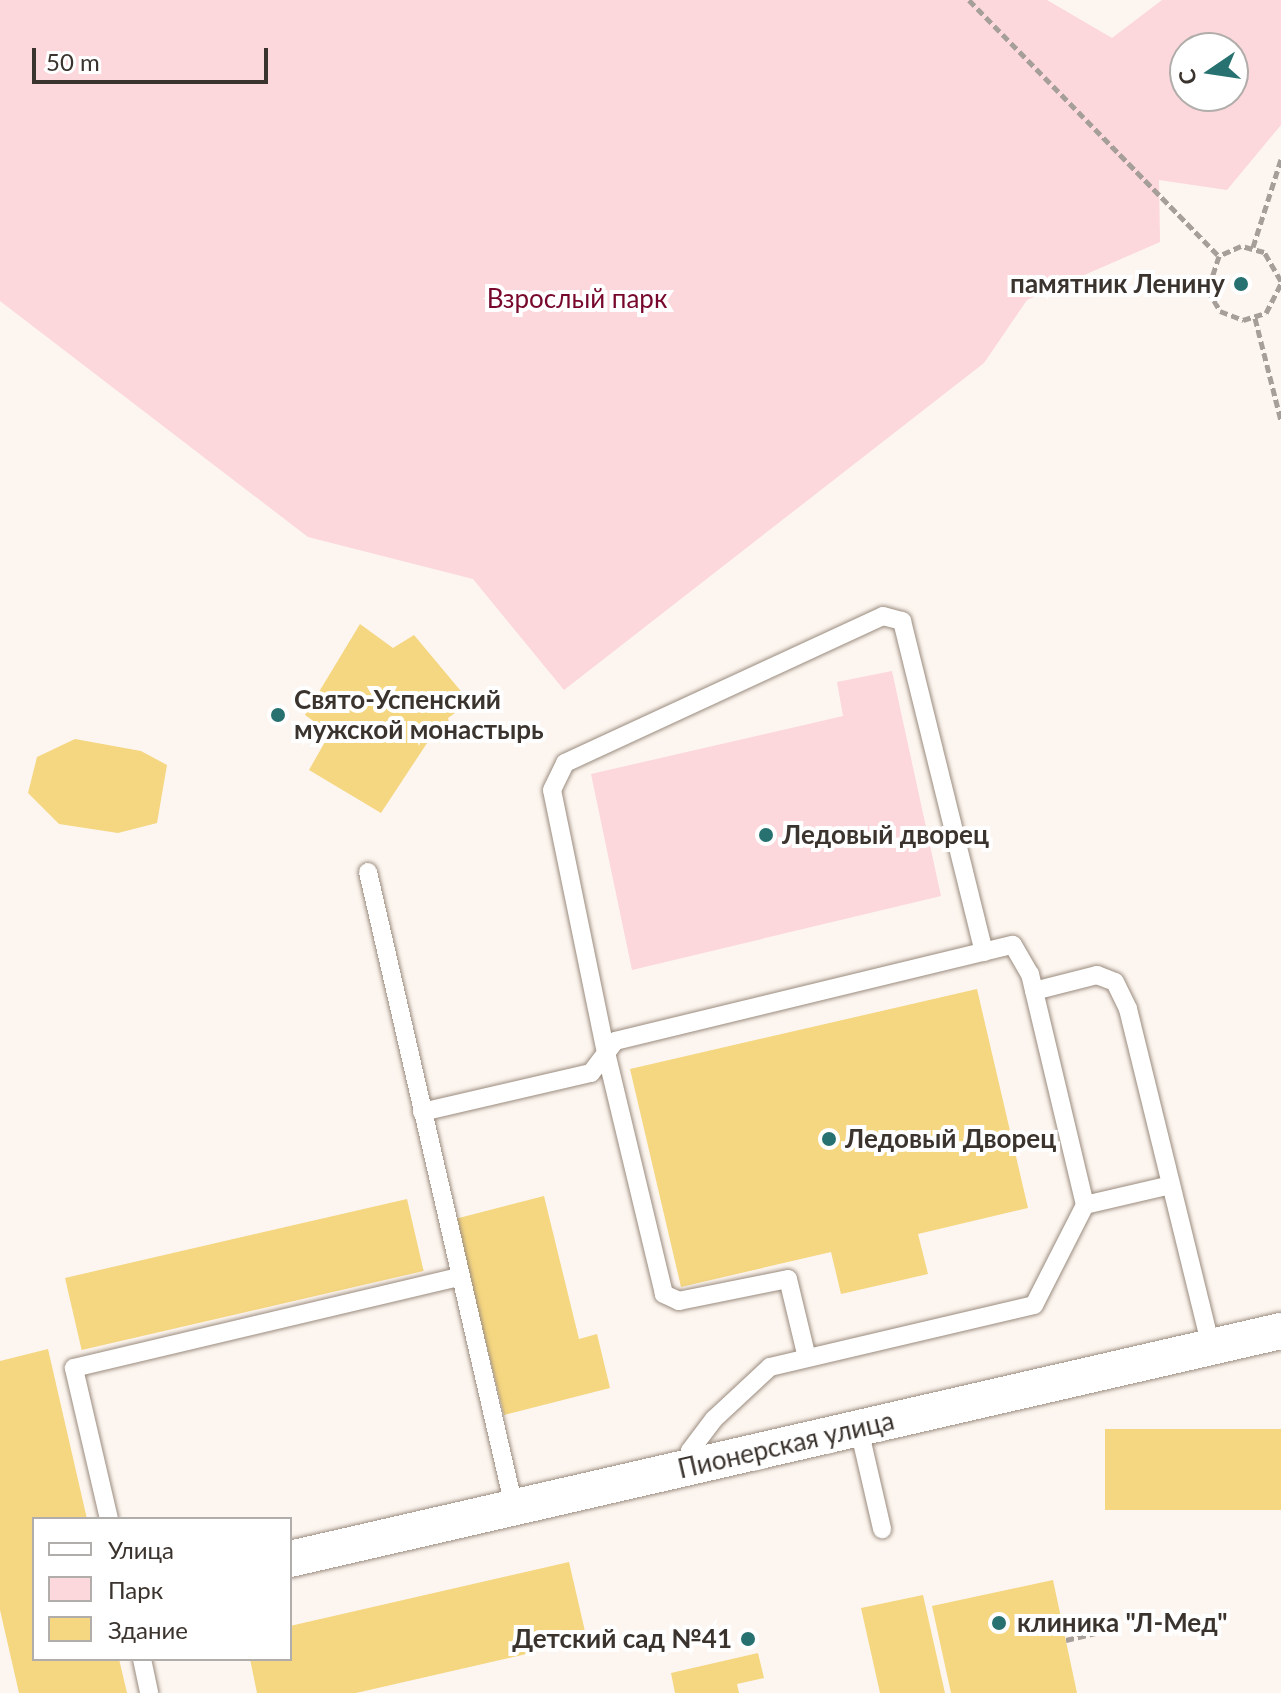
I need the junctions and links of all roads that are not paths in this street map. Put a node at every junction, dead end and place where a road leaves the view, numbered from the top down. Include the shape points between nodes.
1 (368, 872) dead end
2 (984, 952) junction
3 (1034, 991) junction
4 (606, 1053) junction
5 (422, 1112) junction
6 (1171, 1185) junction
7 (1085, 1205) junction
8 (459, 1277) junction
9 (1281, 1331) edge
10 (1211, 1347) junction
11 (807, 1358) junction
12 (859, 1429) junction
13 (694, 1466) junction
14 (514, 1507) junction
15 (109, 1517) edge
16 (882, 1529) dead end
17 (292, 1559) edge
18 (142, 1661) edge
19 (149, 1693) edge

1 - 5 lane
2 - 3 lane via 1013,945
2 - 4 lane via 615,1041
2 - 4 lane via 902,621 883,616 565,763 552,790
3 - 6 lane via 1097,975 1115,982 1128,1009
3 - 7 lane
4 - 5 lane via 591,1073
4 - 11 lane via 664,1294 679,1301 788,1279
5 - 8 lane
6 - 7 lane
6 - 10 lane
7 - 11 lane via 1034,1305
8 - 14 lane
8 - 15 lane via 74,1368
9 - 10 street, Пионерская улица
10 - 12 street, Пионерская улица
11 - 13 lane via 770,1367 749,1382 690,1451
12 - 13 street, Пионерская улица
12 - 16 lane
13 - 14 street, Пионерская улица
14 - 17 street, Пионерская улица
18 - 19 lane

